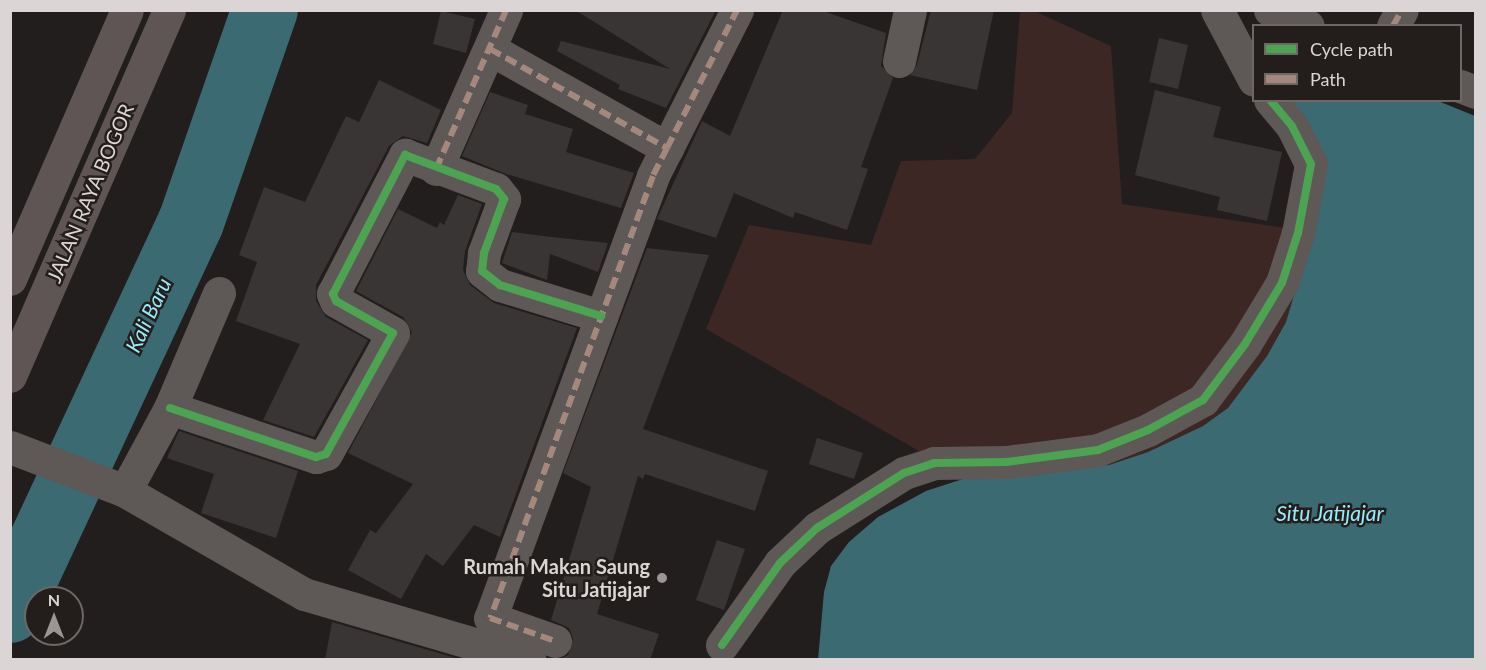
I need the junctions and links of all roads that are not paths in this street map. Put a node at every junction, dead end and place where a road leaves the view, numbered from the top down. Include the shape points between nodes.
1 (127, 10) edge
2 (169, 10) edge
3 (506, 10) edge
4 (737, 10) edge
5 (910, 10) edge
6 (1217, 10) edge
7 (1270, 10) edge
8 (1402, 10) edge
9 (1305, 24) edge
10 (1394, 24) edge
11 (490, 49) junction
12 (899, 61) dead end
13 (1252, 76) edge
14 (1462, 86) edge
15 (1476, 92) edge
16 (1272, 102) edge
17 (667, 148) junction
18 (436, 169) junction
19 (10, 279) edge
20 (219, 293) dead end
21 (601, 316) junction
22 (10, 376) edge
23 (170, 408) junction
24 (10, 447) edge
25 (124, 491) junction
26 (722, 645) dead end
27 (542, 650) edge

1 - 19 highway, JALAN RAYA BOGOR
2 - 22 highway, JALAN RAYA BOGOR
3 - 11 street
4 - 17 street
5 - 12 street
6 - 13 street
7 - 9 street
8 - 10 street
11 - 17 street
11 - 18 street
14 - 15 street
16 - 26 street via 1292,126 1311,164 1298,233 1282,283 1245,344 1203,400 1148,430 1098,450 1006,462 934,463 904,473 817,528 780,563
17 - 21 street
18 - 21 street via 496,189 504,199 484,253 482,271 500,285
18 - 23 street via 405,155 335,289 336,301 393,333 326,454 316,457
20 - 23 street
21 - 27 street via 490,618
23 - 25 street
24 - 25 street
25 - 27 street via 304,594

